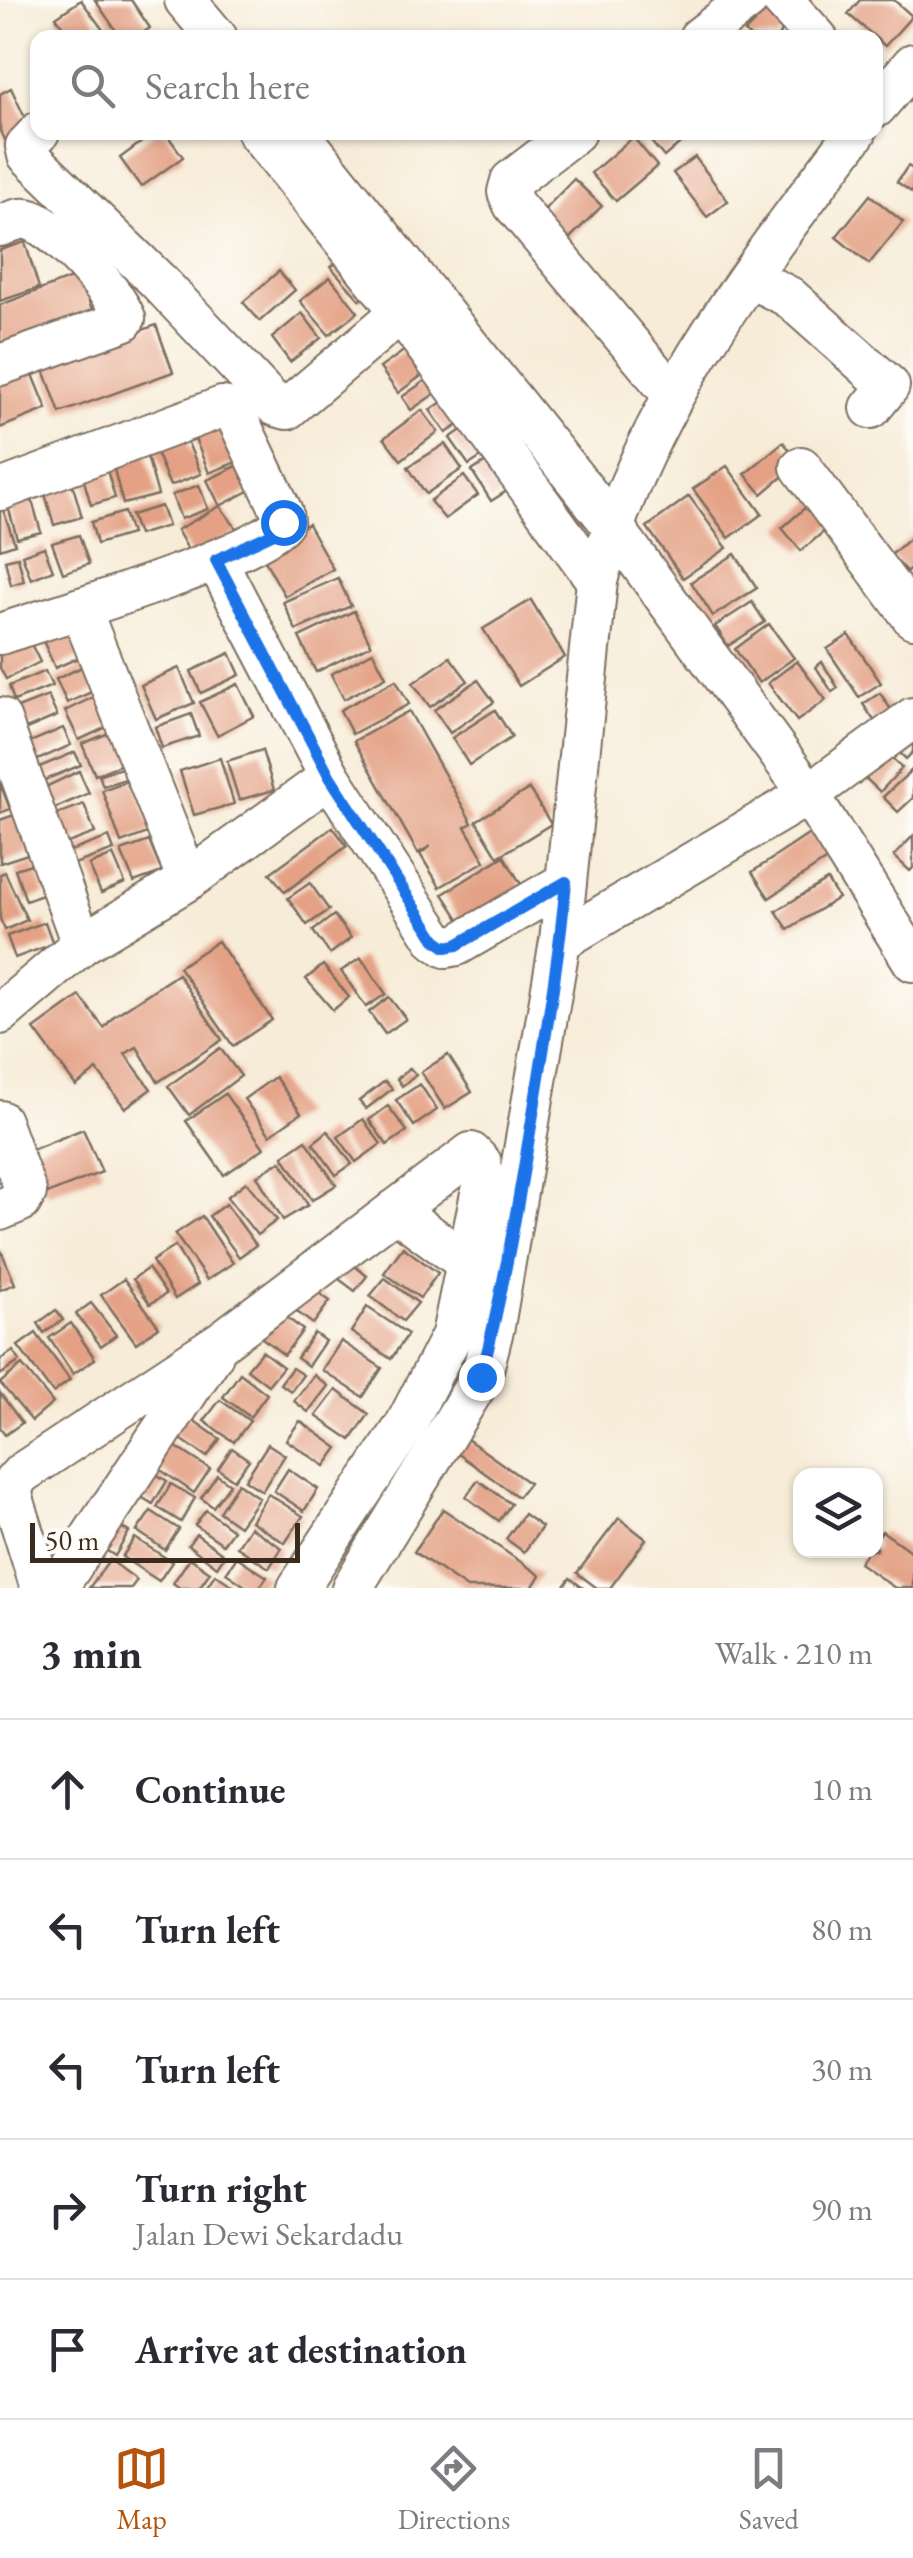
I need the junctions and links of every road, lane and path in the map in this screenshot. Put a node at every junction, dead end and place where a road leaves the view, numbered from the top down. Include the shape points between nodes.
1 (185, 0) edge
2 (748, 0) edge
3 (782, 0) edge
4 (211, 30) edge
5 (709, 30) edge
6 (810, 30) edge
7 (913, 64) edge
8 (883, 98) edge
9 (32, 140) edge
10 (263, 140) edge
11 (304, 140) edge
12 (565, 140) edge
13 (850, 140) edge
14 (0, 226) edge
15 (751, 278) junction
16 (400, 312) junction
17 (0, 366) edge
18 (672, 394) junction
19 (871, 408) dead end
20 (801, 467) dead end
21 (0, 490) edge
22 (612, 524) junction
23 (216, 560) junction
24 (597, 581) junction
25 (80, 608) junction
26 (913, 618) edge
27 (0, 634) edge
28 (0, 718) edge
29 (913, 718) edge
30 (330, 777) junction
31 (809, 794) junction
32 (188, 880) junction
33 (566, 882) junction
34 (560, 941) junction
35 (82, 944) junction
36 (913, 961) edge
37 (0, 1014) edge
38 (0, 1121) edge
39 (0, 1210) edge
40 (395, 1210) junction
41 (467, 1263) junction
42 (222, 1341) junction
43 (40, 1588) edge
44 (57, 1588) edge
45 (298, 1588) edge
46 (352, 1588) edge

1 - 4 street
2 - 5 street
3 - 6 street
7 - 8 street
9 - 16 street via 28,154 276,406 293,405
10 - 16 street
11 - 22 street
12 - 18 street via 508,192
13 - 15 street
14 - 17 street via 34,221 108,288 125,318
15 - 18 street
15 - 19 street via 804,308 888,386
16 - 24 street
18 - 22 street
20 - 26 street
21 - 23 street via 222,407 233,409 283,522 276,532
22 - 24 street
22 - 31 street
23 - 25 street
23 - 30 street
24 - 33 street
25 - 27 street
25 - 32 street
28 - 35 street
29 - 31 street
30 - 32 street
30 - 33 street via 446,947
31 - 34 street
31 - 36 street
32 - 35 street
33 - 34 street
34 - 46 street via 481,1377
35 - 37 street
38 - 39 street via 26,1192
40 - 41 street
40 - 41 street via 471,1153 477,1157 483,1184
40 - 42 street
41 - 45 street via 452,1335 405,1426
42 - 43 street via 14,1482 12,1495
42 - 44 street

